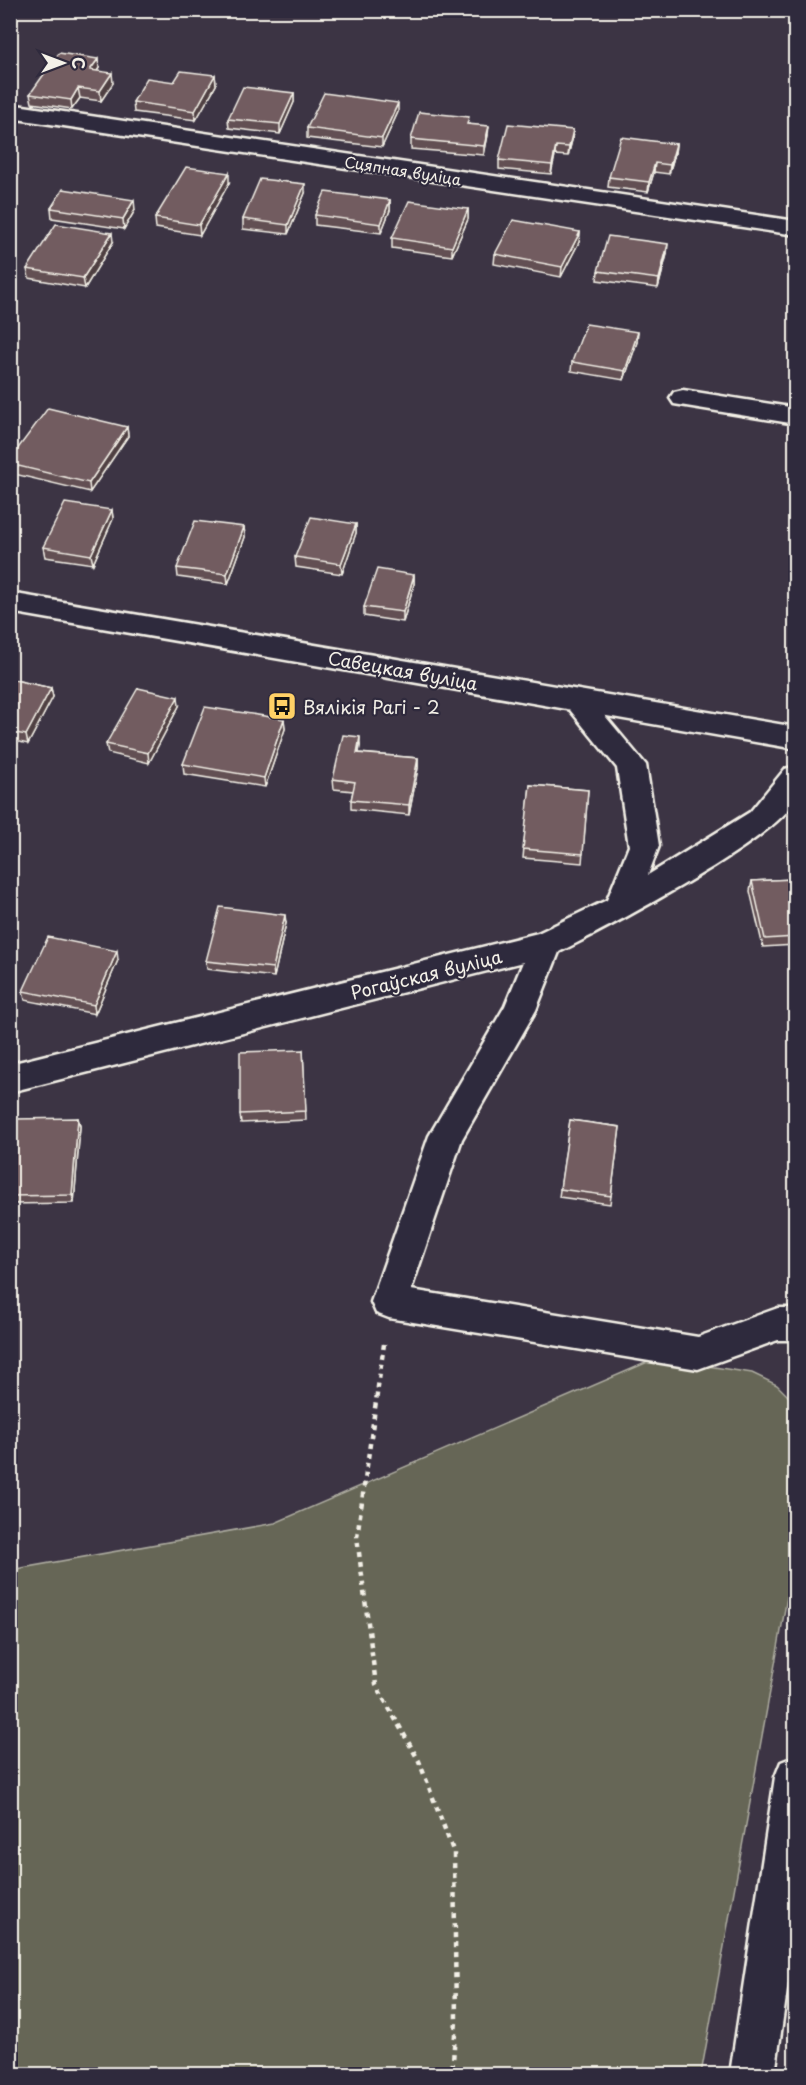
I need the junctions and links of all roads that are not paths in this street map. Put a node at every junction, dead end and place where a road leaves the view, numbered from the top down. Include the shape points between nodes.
1 (10, 111) edge
2 (795, 228) edge
3 (683, 398) dead end
4 (795, 416) edge
5 (10, 602) edge
6 (576, 700) junction
7 (795, 738) edge
8 (795, 777) edge
9 (619, 908) junction
10 (546, 944) junction
11 (10, 1078) edge
12 (795, 1324) edge
13 (795, 1776) edge
14 (752, 2074) edge

1 - 2 street, Сцяпная вуліца
3 - 4 street
5 - 6 street, Савецкая вуліца
6 - 7 street, Савецкая вуліца
6 - 9 street via 631,765 644,846
8 - 9 street, Рогаўская вуліца via 761,820
9 - 10 street, Рогаўская вуліца
10 - 11 street, Рогаўская вуліца
10 - 12 street via 520,1010 446,1136 389,1302 698,1353 778,1324
13 - 14 street

